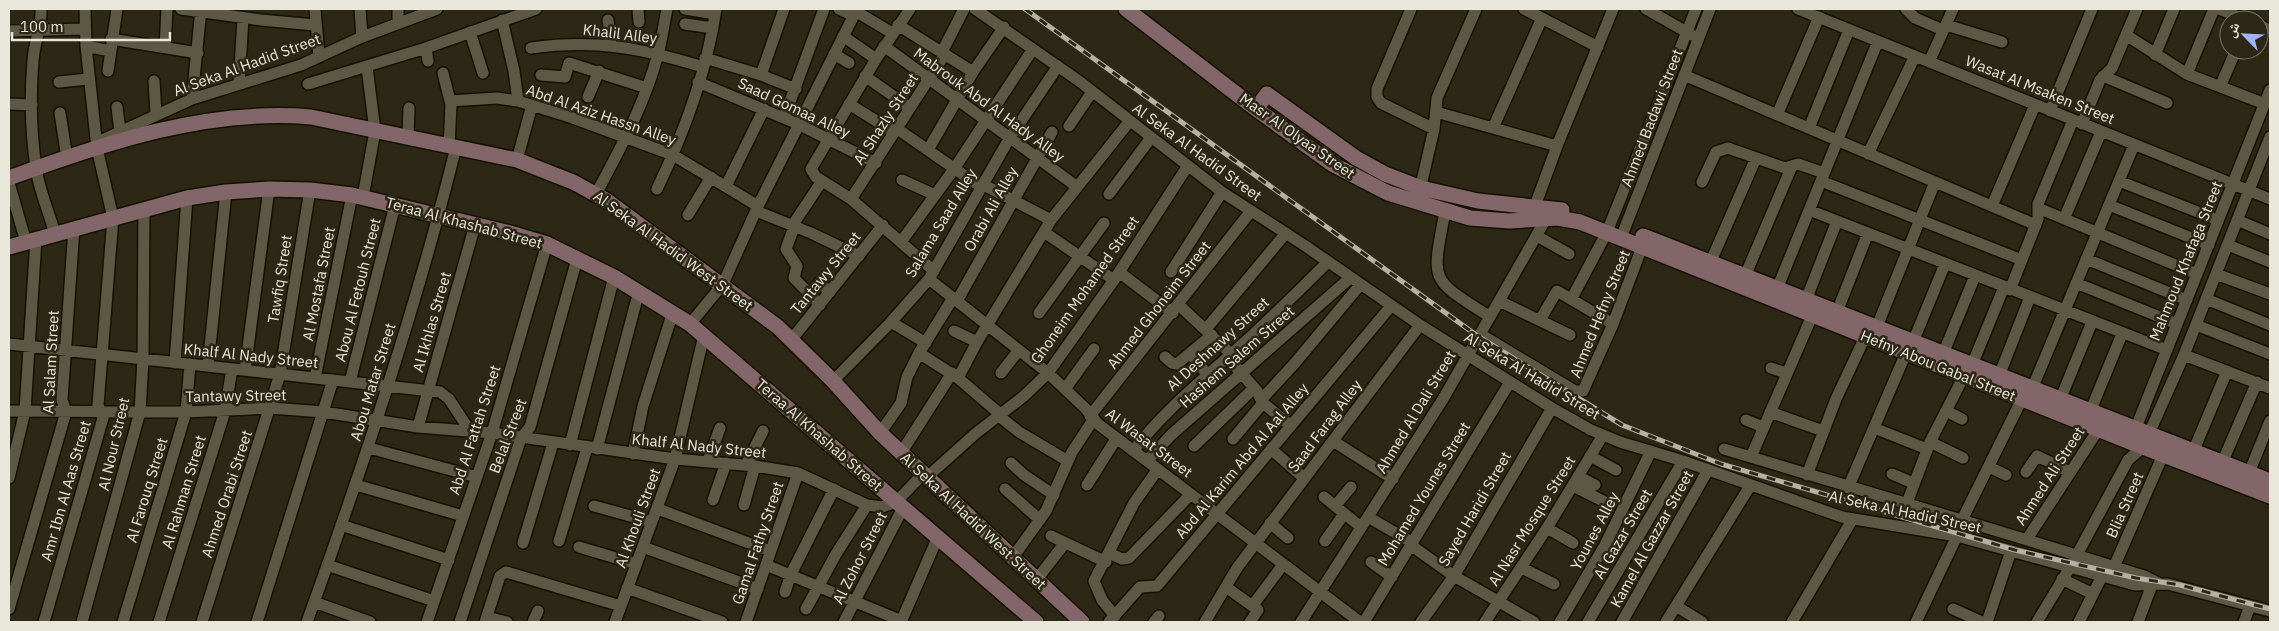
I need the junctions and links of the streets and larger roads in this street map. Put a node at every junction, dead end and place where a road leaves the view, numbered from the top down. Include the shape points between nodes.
1 (41, 9) edge
2 (84, 9) edge
3 (117, 9) edge
4 (167, 9) edge
5 (181, 9) edge
6 (315, 9) edge
7 (360, 9) edge
8 (398, 9) edge
9 (536, 9) edge
10 (638, 9) edge
11 (667, 9) edge
12 (685, 9) edge
13 (784, 9) edge
14 (824, 9) edge
15 (839, 9) edge
16 (910, 9) edge
17 (964, 9) edge
18 (976, 9) edge
19 (1126, 9) edge
20 (1411, 9) edge
21 (1476, 9) edge
22 (1524, 9) edge
23 (1613, 9) edge
24 (1646, 9) edge
25 (1696, 9) edge
26 (1710, 9) edge
27 (1798, 9) edge
28 (1906, 9) edge
29 (1953, 9) edge
30 (2092, 9) edge
31 (2137, 9) edge
32 (2174, 9) edge
33 (2214, 9) edge
34 (201, 10) edge
35 (432, 10) edge
36 (716, 11) edge
37 (856, 12) edge
38 (261, 14) edge
39 (1819, 17) junction
40 (242, 18) junction
41 (1542, 18) junction
42 (502, 20) junction
43 (608, 20) dead end
44 (639, 22) dead end
45 (398, 23) junction
46 (685, 24) dead end
47 (316, 25) junction
48 (1004, 27) junction
49 (713, 28) junction
50 (1944, 28) junction
51 (85, 29) junction
52 (895, 29) junction
53 (40, 30) junction
54 (1849, 30) junction
55 (9, 31) edge
56 (470, 32) junction
57 (1687, 32) junction
58 (844, 36) junction
59 (2126, 36) junction
60 (362, 37) junction
61 (111, 39) junction
62 (1699, 39) junction
63 (1878, 41) junction
64 (2002, 42) dead end
65 (611, 45) junction
66 (86, 46) junction
67 (884, 46) junction
68 (165, 47) junction
69 (1598, 47) junction
70 (426, 48) junction
71 (531, 48) dead end
72 (1033, 49) junction
73 (110, 52) junction
74 (198, 53) junction
75 (944, 53) junction
76 (658, 54) junction
77 (834, 54) junction
78 (2155, 55) junction
79 (1915, 56) junction
80 (319, 58) junction
81 (876, 59) junction
82 (2232, 60) edge
83 (428, 61) dead end
84 (1929, 62) junction
85 (704, 63) junction
86 (848, 63) dead end
87 (1058, 66) junction
88 (367, 67) junction
89 (108, 71) dead end
90 (443, 72) dead end
91 (599, 72) junction
92 (973, 72) junction
93 (484, 73) dead end
94 (2187, 74) junction
95 (762, 75) junction
96 (1684, 75) junction
97 (541, 76) dead end
98 (865, 76) junction
99 (2103, 76) junction
100 (88, 79) junction
101 (928, 80) junction
102 (59, 82) dead end
103 (154, 82) dead end
104 (698, 82) junction
105 (239, 84) junction
106 (308, 84) dead end
107 (2220, 87) junction
108 (647, 88) junction
109 (796, 89) junction
110 (2270, 90) edge
111 (1092, 92) junction
112 (588, 98) dead end
113 (192, 99) junction
114 (450, 101) junction
115 (518, 101) junction
116 (957, 101) junction
117 (9, 104) edge
118 (849, 104) junction
119 (2166, 104) dead end
120 (2265, 104) junction
121 (32, 105) junction
122 (532, 105) junction
123 (2035, 105) junction
124 (117, 107) dead end
125 (409, 108) dead end
126 (910, 108) junction
127 (764, 109) junction
128 (1256, 109) junction
129 (2050, 111) junction
130 (1436, 112) junction
131 (60, 113) dead end
132 (156, 114) junction
133 (1777, 115) junction
134 (784, 118) junction
135 (984, 120) junction
136 (1129, 122) junction
137 (2077, 122) junction
138 (798, 124) junction
139 (1068, 126) dead end
140 (1493, 128) junction
141 (1809, 128) junction
142 (1434, 129) junction
143 (895, 130) junction
144 (120, 131) junction
145 (375, 131) junction
146 (1052, 132) dead end
147 (2101, 132) junction
148 (408, 138) junction
149 (626, 138) junction
150 (1009, 138) junction
151 (2270, 138) edge
152 (828, 139) junction
153 (1150, 139) junction
154 (1838, 141) junction
155 (97, 145) junction
156 (2134, 145) junction
157 (1557, 146) junction
158 (453, 147) junction
159 (928, 150) junction
160 (1868, 154) junction
161 (673, 155) junction
162 (67, 158) junction
163 (1037, 158) junction
164 (1756, 158) junction
165 (2266, 159) edge
166 (517, 160) junction
167 (876, 163) junction
168 (1792, 166) junction
169 (1187, 167) junction
170 (36, 168) junction
171 (954, 169) junction
172 (710, 177) junction
173 (1823, 177) junction
174 (9, 178) edge
175 (902, 180) dead end
176 (822, 181) junction
177 (2119, 181) junction
178 (1702, 182) dead end
179 (1935, 182) junction
180 (9, 183) edge
181 (981, 185) junction
182 (2233, 185) junction
183 (726, 186) junction
184 (1076, 186) junction
185 (1421, 188) junction
186 (270, 189) junction
187 (657, 189) dead end
188 (310, 190) junction
189 (2249, 191) junction
190 (226, 192) junction
191 (1222, 192) junction
192 (596, 194) junction
193 (1109, 194) dead end
194 (935, 195) junction
195 (358, 196) junction
196 (187, 198) junction
197 (851, 199) junction
198 (2270, 199) edge
199 (1012, 200) junction
200 (1417, 203) junction
201 (395, 205) junction
202 (2109, 205) junction
203 (1992, 206) junction
204 (2038, 208) junction
205 (144, 209) junction
206 (757, 209) junction
207 (1809, 210) junction
208 (1251, 211) junction
209 (1444, 212) junction
210 (1533, 212) junction
211 (688, 215) dead end
212 (439, 216) junction
213 (1547, 217) junction
214 (113, 218) junction
215 (2064, 219) junction
216 (1051, 220) junction
217 (1920, 220) junction
218 (2218, 220) junction
219 (2237, 220) junction
220 (1837, 221) junction
221 (1104, 223) dead end
222 (476, 225) junction
223 (883, 225) junction
224 (2036, 225) junction
225 (793, 226) junction
226 (74, 228) junction
227 (1616, 230) junction
228 (1044, 232) junction
229 (1286, 233) junction
230 (1868, 233) junction
231 (2097, 233) junction
232 (55, 234) junction
233 (2270, 234) edge
234 (1537, 236) junction
235 (31, 240) junction
236 (901, 242) junction
237 (547, 244) junction
238 (2208, 245) junction
239 (2228, 245) junction
240 (9, 247) edge
241 (1642, 247) junction
242 (1908, 249) junction
243 (1569, 254) dead end
244 (859, 256) junction
245 (1080, 256) junction
246 (577, 259) junction
247 (2086, 259) junction
248 (2022, 260) junction
249 (1328, 262) junction
250 (2270, 262) edge
251 (1945, 264) junction
252 (1708, 268) junction
253 (1171, 272) dead end
254 (2197, 274) junction
255 (2216, 274) junction
256 (932, 275) junction
257 (1116, 276) junction
258 (1745, 276) junction
259 (1975, 276) junction
260 (614, 277) junction
261 (1350, 278) junction
262 (819, 283) dead end
263 (2076, 283) junction
264 (723, 284) junction
265 (1360, 285) junction
266 (2007, 288) junction
267 (1777, 289) junction
268 (640, 291) junction
269 (2270, 294) edge
270 (1572, 298) junction
271 (2030, 298) junction
272 (828, 299) junction
273 (955, 299) junction
274 (2206, 299) junction
275 (1499, 300) junction
276 (1806, 300) junction
277 (2187, 300) junction
278 (1392, 306) junction
279 (1176, 309) junction
280 (2064, 311) junction
281 (673, 312) junction
282 (1836, 312) junction
283 (1039, 313) dead end
284 (1812, 316) junction
285 (1490, 317) junction
286 (1540, 320) junction
287 (891, 322) junction
288 (2092, 322) junction
289 (690, 324) junction
290 (1613, 324) junction
291 (2177, 324) junction
292 (987, 325) junction
293 (2196, 325) junction
294 (2270, 325) edge
295 (1420, 326) junction
296 (954, 331) dead end
297 (1209, 332) junction
298 (1480, 334) junction
299 (2122, 334) junction
300 (1570, 335) dead end
301 (1871, 335) junction
302 (704, 336) junction
303 (792, 339) junction
304 (977, 342) junction
305 (9, 344) edge
306 (30, 347) junction
307 (922, 348) junction
308 (1910, 348) junction
309 (1094, 349) dead end
310 (1019, 350) junction
311 (2167, 350) junction
312 (66, 351) junction
313 (1190, 353) junction
314 (1943, 354) junction
315 (2270, 354) edge
316 (102, 355) junction
317 (1468, 355) junction
318 (2184, 355) junction
319 (1229, 356) junction
320 (1165, 357) dead end
321 (143, 359) junction
322 (176, 363) junction
323 (190, 364) junction
324 (208, 366) junction
325 (1771, 368) dead end
326 (232, 369) junction
327 (245, 370) junction
328 (1968, 371) junction
329 (2227, 371) junction
330 (1001, 372) dead end
331 (1048, 373) junction
332 (1242, 373) junction
333 (280, 374) junction
334 (1207, 374) junction
335 (1786, 374) junction
336 (955, 376) junction
337 (1999, 376) junction
338 (316, 378) junction
339 (333, 380) junction
340 (832, 381) junction
341 (350, 382) junction
342 (1510, 382) junction
343 (2257, 382) junction
344 (389, 386) junction
345 (1254, 388) junction
346 (2270, 388) edge
347 (428, 390) junction
348 (1065, 390) junction
349 (2027, 394) junction
350 (2060, 400) junction
351 (1262, 402) junction
352 (270, 408) junction
353 (1552, 408) junction
354 (9, 411) edge
355 (25, 411) junction
356 (225, 411) junction
357 (1946, 411) junction
358 (66, 412) junction
359 (102, 412) junction
360 (140, 412) junction
361 (186, 412) junction
362 (324, 412) junction
363 (1770, 412) junction
364 (2090, 412) junction
365 (1000, 415) junction
366 (1092, 418) junction
367 (1962, 419) dead end
368 (378, 420) junction
369 (1746, 420) dead end
370 (2270, 421) edge
371 (1291, 426) junction
372 (418, 427) junction
373 (1763, 427) junction
374 (720, 428) dead end
375 (1874, 428) junction
376 (2098, 430) junction
377 (470, 431) junction
378 (763, 431) dead end
379 (1822, 432) junction
380 (492, 433) junction
381 (880, 433) junction
382 (1603, 435) junction
383 (520, 438) junction
384 (2139, 438) junction
385 (1233, 439) dead end
386 (1116, 440) junction
387 (1333, 441) junction
388 (553, 443) junction
389 (570, 445) junction
390 (1194, 446) dead end
391 (1928, 446) junction
392 (369, 448) junction
393 (592, 449) junction
394 (1272, 449) junction
395 (1724, 449) dead end
396 (1133, 451) junction
397 (1651, 451) junction
398 (2193, 452) junction
399 (633, 454) junction
400 (901, 454) junction
401 (2163, 455) junction
402 (1590, 456) junction
403 (1751, 457) junction
404 (1963, 458) dead end
405 (675, 459) junction
406 (708, 461) junction
407 (1068, 461) junction
408 (1147, 461) junction
409 (1683, 461) junction
410 (726, 462) junction
411 (1011, 463) dead end
412 (2222, 463) junction
413 (751, 465) junction
414 (1989, 467) junction
415 (1158, 469) junction
416 (1616, 470) dead end
417 (1708, 470) junction
418 (2026, 472) dead end
419 (2070, 472) junction
420 (798, 473) junction
421 (2249, 473) junction
422 (1892, 474) dead end
423 (1806, 475) junction
424 (2006, 475) dead end
425 (925, 476) junction
426 (477, 477) junction
427 (9, 478) edge
428 (1304, 478) junction
429 (1393, 479) junction
430 (1576, 481) junction
431 (2270, 481) edge
432 (1913, 483) junction
433 (356, 484) junction
434 (1087, 485) dead end
435 (1595, 485) dead end
436 (1750, 486) junction
437 (1350, 487) dead end
438 (1848, 488) junction
439 (834, 489) junction
440 (1005, 489) dead end
441 (1054, 494) junction
442 (1191, 494) junction
443 (2270, 496) edge
444 (1324, 497) dead end
445 (713, 500) dead end
446 (1602, 501) dead end
447 (1906, 503) junction
448 (744, 505) dead end
449 (867, 505) junction
450 (900, 505) junction
451 (594, 506) dead end
452 (1335, 506) junction
453 (658, 508) junction
454 (1217, 514) junction
455 (1344, 514) junction
456 (463, 516) junction
457 (1368, 517) junction
458 (1040, 520) junction
459 (1852, 520) junction
460 (1962, 520) junction
461 (652, 522) junction
462 (1270, 523) junction
463 (341, 525) junction
464 (1362, 527) junction
465 (1547, 528) junction
466 (1051, 536) dead end
467 (1957, 536) junction
468 (1288, 538) dead end
469 (937, 540) junction
470 (2028, 540) junction
471 (559, 541) dead end
472 (1325, 541) dead end
473 (1573, 542) dead end
474 (1065, 543) junction
475 (522, 544) dead end
476 (1255, 544) junction
477 (1412, 544) junction
478 (580, 547) dead end
479 (643, 547) junction
480 (770, 551) junction
481 (2011, 551) junction
482 (2077, 555) junction
483 (1012, 557) junction
484 (1107, 557) junction
485 (448, 560) junction
486 (1370, 562) dead end
487 (636, 564) junction
488 (327, 565) junction
489 (766, 565) junction
490 (1282, 566) junction
491 (2069, 567) junction
492 (2114, 567) junction
493 (1522, 568) junction
494 (791, 574) junction
495 (1454, 576) junction
496 (2102, 576) junction
497 (1392, 577) junction
498 (2062, 579) junction
499 (1037, 580) junction
500 (1554, 584) dead end
501 (2155, 584) junction
502 (818, 586) junction
503 (1226, 587) junction
504 (627, 588) junction
505 (758, 588) junction
506 (785, 592) dead end
507 (1319, 592) junction
508 (2093, 594) junction
509 (434, 601) junction
510 (854, 601) junction
511 (314, 602) junction
512 (1499, 602) junction
513 (1252, 605) junction
514 (621, 606) junction
515 (1676, 606) junction
516 (2250, 606) junction
517 (1953, 608) dead end
518 (9, 609) edge
519 (806, 609) dead end
520 (2270, 611) edge
521 (1112, 619) edge
522 (486, 620) edge
523 (901, 621) edge
524 (44, 622) edge
525 (82, 622) edge
526 (123, 622) edge
527 (159, 622) edge
528 (202, 622) edge
529 (257, 622) edge
530 (307, 622) edge
531 (370, 622) edge
532 (427, 622) edge
533 (460, 622) edge
534 (507, 622) edge
535 (615, 622) edge
536 (722, 622) edge
537 (746, 622) edge
538 (844, 622) edge
539 (1036, 622) edge
540 (1082, 622) edge
541 (1206, 622) edge
542 (1250, 622) edge
543 (1301, 622) edge
544 (1360, 622) edge
545 (1364, 622) edge
546 (1421, 622) edge
547 (1486, 622) edge
548 (1534, 622) edge
549 (1560, 622) edge
550 (1588, 622) edge
551 (1622, 622) edge
552 (1666, 622) edge
553 (1702, 622) edge
554 (1792, 622) edge
555 (1916, 622) edge
556 (1982, 622) edge
557 (1986, 622) edge
558 (2037, 622) edge
559 (2079, 622) edge
560 (2138, 622) edge
561 (2244, 622) edge

1 - 53 street
2 - 51 street, Amr Ibn Al Aas Street
3 - 61 street
4 - 68 street
5 - 34 street
6 - 47 street
7 - 60 street
8 - 45 street
9 - 42 street
10 - 44 street
11 - 76 street
12 - 36 street
13 - 95 street
14 - 109 street
15 - 37 street
16 - 52 street
17 - 75 street, Al Shazly Street
18 - 48 street, Al Seka Al Hadid Street
19 - 128 street, Masr Al Olyaa Street
20 - 142 street via 1377,89 1377,97 1381,103
21 - 130 street via 1443,80
22 - 41 street
23 - 69 street
24 - 57 street
25 - 57 street, Ahmed Badawi Street
26 - 62 street, Ahmed Badawi Street
27 - 39 street, Wasat Al Msaken Street
28 - 50 street via 1915,18
29 - 50 street
30 - 129 street
31 - 59 street
32 - 78 street
33 - 94 street
34 - 40 street
34 - 74 street
35 - 45 street, Al Seka Al Hadid Street
36 - 49 street
37 - 52 street
37 - 58 street
38 - 40 street
38 - 47 street
39 - 54 street, Wasat Al Msaken Street
39 - 133 street
40 - 105 street
41 - 69 street
41 - 140 street
42 - 56 street
42 - 115 street
43 - 65 street
45 - 60 street, Al Seka Al Hadid Street
46 - 49 street
47 - 80 street
48 - 72 street, Al Seka Al Hadid Street
48 - 92 street
49 - 85 street
50 - 64 street
50 - 84 street
51 - 53 street
51 - 66 street, Amr Ibn Al Aas Street
52 - 67 street
52 - 75 street
53 - 55 street
53 - 121 street via 33,59
54 - 63 street, Wasat Al Msaken Street
54 - 141 street
56 - 70 street
56 - 93 street
57 - 62 street
57 - 227 street, Ahmed Badawi Street
58 - 77 street
58 - 81 street
59 - 78 street
59 - 99 street via 2112,68
60 - 80 street, Al Seka Al Hadid Street
61 - 68 street
61 - 73 street
62 - 96 street, Ahmed Badawi Street
63 - 79 street, Wasat Al Msaken Street
63 - 154 street
65 - 71 street, Khalil Alley via 567,43
65 - 76 street, Khalil Alley
66 - 73 street
66 - 100 street, Amr Ibn Al Aas Street
67 - 81 street
67 - 101 street, Mabrouk Abd Al Hady Alley
68 - 74 street
69 - 157 street
70 - 83 street
70 - 88 street
72 - 87 street, Al Seka Al Hadid Street
72 - 135 street
73 - 89 street
74 - 113 street
75 - 92 street
75 - 101 street, Al Shazly Street
76 - 85 street, Khalil Alley
76 - 108 street
77 - 86 street
77 - 138 street
78 - 94 street
79 - 84 street, Wasat Al Msaken Street
79 - 160 street
80 - 105 street, Al Seka Al Hadid Street
81 - 98 street
82 - 107 street
84 - 123 street, Wasat Al Msaken Street
85 - 95 street, Khalil Alley
85 - 104 street
87 - 111 street, Al Seka Al Hadid Street
87 - 150 street, Salama Saad Alley
88 - 106 street
88 - 145 street, Al Mostafa Street
90 - 114 street, Abou Matar Street
91 - 97 street via 567,63 566,77
91 - 108 street
91 - 112 street
92 - 116 street
94 - 107 street
95 - 109 street, Khalil Alley
96 - 133 street
96 - 227 street, Ahmed Badawi Street
98 - 118 street
98 - 126 street
99 - 119 street
99 - 137 street
100 - 102 street
100 - 155 street, Amr Ibn Al Aas Street
101 - 116 street, Mabrouk Abd Al Hady Alley
101 - 126 street, Al Shazly Street
103 - 132 street
104 - 127 street, Saad Gomaa Alley
104 - 161 street
105 - 113 street, Al Seka Al Hadid Street
107 - 120 street
108 - 149 street
109 - 134 street
110 - 120 street, Mahmoud Khafaga Street
111 - 136 street, Al Seka Al Hadid Street
111 - 139 street
113 - 132 street, Al Seka Al Hadid Street
114 - 115 street, Abd Al Aziz Hassn Alley via 497,98
114 - 158 street, Abou Matar Street
115 - 122 street, Abd Al Aziz Hassn Alley
116 - 135 street, Mabrouk Abd Al Hady Alley
116 - 159 street
117 - 121 street
118 - 143 street
118 - 152 street
120 - 182 street, Mahmoud Khafaga Street
121 - 170 street
122 - 149 street, Abd Al Aziz Hassn Alley
122 - 166 street
123 - 129 street, Wasat Al Msaken Street
123 - 203 street
124 - 144 street
125 - 148 street
126 - 143 street, Al Shazly Street
127 - 134 street, Saad Gomaa Alley
127 - 183 street
128 - 185 street, Masr Al Olyaa Street via 1266,94 1356,158
128 - 200 street, Masr Al Olyaa Street via 1344,172
129 - 137 street, Wasat Al Msaken Street
130 - 140 street
130 - 142 street
131 - 162 street
132 - 144 street, Al Seka Al Hadid Street
133 - 141 street
134 - 138 street, Saad Gomaa Alley
135 - 150 street, Mabrouk Abd Al Hady Alley
135 - 171 street
136 - 153 street, Al Seka Al Hadid Street
136 - 184 street
137 - 147 street, Wasat Al Msaken Street
137 - 204 street
138 - 152 street, Saad Gomaa Alley
138 - 206 street
140 - 157 street
141 - 154 street
142 - 185 street
143 - 159 street
143 - 167 street, Al Shazly Street
144 - 155 street, Al Seka Al Hadid Street
145 - 148 street, Al Seka Al Hadid West Street
145 - 155 street, Al Seka Al Hadid West Street via 312,117 277,114 209,122
145 - 195 street, Al Mostafa Street
146 - 163 street, Orabi Ali Alley
147 - 156 street, Wasat Al Msaken Street
147 - 215 street
148 - 158 street, Al Seka Al Hadid West Street
149 - 161 street, Abd Al Aziz Hassn Alley
149 - 192 street
150 - 163 street, Mabrouk Abd Al Hady Alley
150 - 181 street, Salama Saad Alley
151 - 165 street
152 - 167 street, Saad Gomaa Alley
152 - 176 street, Al Wasat Street via 812,169 812,174
153 - 169 street, Al Seka Al Hadid Street
153 - 193 street
154 - 160 street
154 - 173 street
155 - 162 street, Al Seka Al Hadid West Street
155 - 214 street, Amr Ibn Al Aas Street
156 - 177 street
156 - 182 street, Wasat Al Msaken Street
157 - 210 street
158 - 166 street, Al Seka Al Hadid West Street
158 - 212 street, Abou Matar Street
159 - 171 street
160 - 179 street
161 - 172 street, Abd Al Aziz Hassn Alley
161 - 187 street
162 - 170 street, Al Seka Al Hadid West Street
163 - 184 street, Mabrouk Abd Al Hady Alley
163 - 199 street, Orabi Ali Alley
164 - 168 street via 1785,168
164 - 178 street via 1734,149 1722,149 1713,157
164 - 252 street
165 - 189 street
166 - 192 street, Al Seka Al Hadid West Street via 542,168
167 - 197 street, Al Shazly Street
168 - 173 street via 1802,164
168 - 258 street
169 - 191 street, Al Seka Al Hadid Street
169 - 257 street, Ghoneim Mohamed Street
170 - 174 street, Al Seka Al Hadid West Street
170 - 232 street
171 - 181 street
171 - 194 street
172 - 183 street, Abd Al Aziz Hassn Alley
172 - 211 street
173 - 207 street
173 - 217 street
175 - 194 street
176 - 197 street, Al Wasat Street
176 - 225 street
177 - 202 street
177 - 218 street
179 - 203 street
179 - 217 street
180 - 235 street
181 - 199 street
181 - 256 street, Salama Saad Alley
182 - 189 street, Wasat Al Msaken Street
182 - 218 street, Mahmoud Khafaga Street
183 - 206 street, Abd Al Aziz Hassn Alley
184 - 216 street
185 - 200 street
185 - 210 street, Masr Al Olyaa Street
186 - 188 street, Teraa Al Khashab Street
186 - 190 street, Teraa Al Khashab Street
186 - 327 street
188 - 195 street, Teraa Al Khashab Street
188 - 333 street, Tawfiq Street
189 - 198 street, Wasat Al Msaken Street
189 - 219 street
190 - 196 street, Teraa Al Khashab Street
190 - 324 street
191 - 208 street, Al Seka Al Hadid Street
191 - 253 street
192 - 264 street, Al Seka Al Hadid West Street
194 - 236 street
195 - 201 street, Teraa Al Khashab Street
195 - 338 street, Al Mostafa Street
196 - 205 street, Teraa Al Khashab Street
196 - 322 street
197 - 223 street, Al Wasat Street
199 - 216 street
199 - 273 street, Orabi Ali Alley
200 - 209 street, Masr Al Olyaa Street
201 - 212 street, Teraa Al Khashab Street
201 - 341 street, Abou Al Fetouh Street
202 - 231 street
202 - 238 street
203 - 224 street
204 - 215 street
204 - 224 street
205 - 214 street, Teraa Al Khashab Street
205 - 321 street, Al Nour Street
206 - 225 street, Abd Al Aziz Hassn Alley
206 - 264 street
207 - 220 street
207 - 267 street
208 - 229 street, Al Seka Al Hadid Street
208 - 279 street, Ahmed Ghoneim Street
209 - 210 street, Masr Al Olyaa Street via 1510,221
209 - 285 street via 1436,267 1441,282
210 - 213 street, Masr Al Olyaa Street
210 - 227 street, Masr Al Olyaa Street via 1579,213
212 - 222 street, Teraa Al Khashab Street
212 - 344 street, Abou Matar Street
213 - 227 street, Masr Al Olyaa Street
213 - 234 street, Ahmed Al Dali Street
214 - 226 street, Teraa Al Khashab Street
214 - 316 street, Amr Ibn Al Aas Street
215 - 231 street
216 - 228 street
217 - 242 street
217 - 248 street
218 - 238 street, Mahmoud Khafaga Street
219 - 233 street
219 - 239 street
220 - 230 street
220 - 276 street
221 - 245 street
222 - 237 street, Teraa Al Khashab Street
222 - 347 street, Al Ikhlas Street
223 - 236 street, Al Wasat Street
223 - 244 street, Tantawy Street
224 - 248 street
225 - 244 street, Abd Al Aziz Hassn Alley
225 - 272 street via 786,248 797,266 794,278
226 - 232 street, Teraa Al Khashab Street
226 - 312 street, Al Salam Street
227 - 241 street, Hefny Abou Gabal Street
227 - 252 street, Hefny Abou Gabal Street
227 - 270 street
228 - 245 street
228 - 292 street
229 - 249 street, Al Seka Al Hadid Street
229 - 297 street
230 - 242 street
230 - 282 street
231 - 247 street
231 - 254 street
232 - 235 street, Teraa Al Khashab Street
234 - 243 street
234 - 275 street, Ahmed Al Dali Street
235 - 240 street, Teraa Al Khashab Street
235 - 306 street
236 - 256 street, Al Wasat Street
237 - 246 street, Teraa Al Khashab Street
237 - 380 street, Abd Al Fattah Street
238 - 254 street, Mahmoud Khafaga Street
239 - 250 street
239 - 255 street
241 - 252 street, Hefny Abou Gabal Street
241 - 290 street, Ahmed Hefny Street
242 - 251 street
242 - 301 street
244 - 272 street, Tantawy Street
245 - 257 street
245 - 283 street
246 - 260 street, Teraa Al Khashab Street
246 - 383 street, Belal Street via 530,427
247 - 263 street
247 - 277 street
248 - 266 street
249 - 261 street, Al Seka Al Hadid Street
249 - 319 street, Al Deshnawy Street
251 - 259 street
251 - 308 street
252 - 258 street, Hefny Abou Gabal Street
252 - 284 street, Hefny Abou Gabal Street
254 - 277 street, Mahmoud Khafaga Street
255 - 269 street
255 - 274 street
256 - 273 street, Al Wasat Street
256 - 287 street, Salama Saad Alley
257 - 279 street
257 - 331 street, Ghoneim Mohamed Street
258 - 267 street, Hefny Abou Gabal Street
259 - 266 street
259 - 314 street
260 - 268 street, Teraa Al Khashab Street
260 - 389 street
261 - 265 street, Al Seka Al Hadid Street
261 - 332 street, Hashem Salem Street
262 - 272 street
263 - 280 street
263 - 291 street
264 - 289 street
264 - 303 street, Al Seka Al Hadid West Street
265 - 278 street, Al Seka Al Hadid Street
265 - 351 street
266 - 271 street
266 - 328 street
267 - 276 street, Hefny Abou Gabal Street
268 - 281 street, Teraa Al Khashab Street
268 - 393 street
270 - 286 street via 1556,291
270 - 290 street
271 - 280 street
271 - 337 street
272 - 303 street, Tantawy Street
273 - 292 street, Al Wasat Street
273 - 307 street, Orabi Ali Alley
274 - 293 street
274 - 294 street
275 - 285 street, Ahmed Al Dali Street
275 - 286 street
276 - 282 street, Hefny Abou Gabal Street
277 - 291 street, Mahmoud Khafaga Street
278 - 295 street, Al Seka Al Hadid Street
278 - 371 street, Abd Al Karim Abd Al Aal Alley
279 - 297 street
279 - 366 street, Ahmed Ghoneim Street
280 - 288 street
280 - 349 street
281 - 289 street, Teraa Al Khashab Street
281 - 399 street via 643,406
282 - 301 street, Hefny Abou Gabal Street
284 - 301 street, Hefny Abou Gabal Street
284 - 335 street
285 - 298 street, Ahmed Al Dali Street
286 - 300 street
287 - 307 street
287 - 340 street, Salama Saad Alley
288 - 299 street
288 - 350 street
289 - 302 street, Teraa Al Khashab Street
290 - 298 street, Ahmed Hefny Street via 1586,388 1579,392
291 - 311 street, Mahmoud Khafaga Street
292 - 304 street
292 - 310 street, Al Wasat Street
293 - 315 street
293 - 318 street
295 - 317 street, Al Seka Al Hadid Street
295 - 387 street, Saad Farag Alley
296 - 304 street
297 - 313 street
297 - 319 street
298 - 317 street, Ahmed Al Dali Street
299 - 311 street
299 - 364 street
301 - 308 street, Hefny Abou Gabal Street
301 - 379 street
302 - 405 street, Al Khouli Street
302 - 450 street, Teraa Al Khashab Street
303 - 340 street, Al Seka Al Hadid West Street
304 - 336 street
305 - 306 street, Khalf Al Nady Street
306 - 312 street, Khalf Al Nady Street
306 - 355 street
307 - 336 street
307 - 381 street, Orabi Ali Alley via 907,377 901,402
308 - 314 street, Hefny Abou Gabal Street
308 - 328 street, Hefny Abou Gabal Street
308 - 375 street
309 - 348 street
310 - 330 street
310 - 331 street, Al Wasat Street
311 - 384 street, Mahmoud Khafaga Street
312 - 316 street, Khalf Al Nady Street
312 - 358 street, Al Salam Street via 62,400
313 - 320 street via 1174,364
313 - 334 street
314 - 328 street, Hefny Abou Gabal Street
316 - 321 street, Khalf Al Nady Street
316 - 359 street, Amr Ibn Al Aas Street via 98,404
317 - 342 street, Al Seka Al Hadid Street
317 - 429 street, Ahmed Al Dali Street
318 - 329 street
318 - 384 street
319 - 332 street
319 - 334 street, Al Deshnawy Street
321 - 322 street, Khalf Al Nady Street
321 - 360 street, Al Nour Street
322 - 323 street, Khalf Al Nady Street
323 - 324 street, Khalf Al Nady Street
323 - 361 street, Al Farouq Street
324 - 326 street, Khalf Al Nady Street
325 - 335 street
326 - 327 street, Khalf Al Nady Street
326 - 356 street, Al Rahman Street
327 - 333 street, Khalf Al Nady Street
328 - 337 street, Hefny Abou Gabal Street
328 - 349 street, Hefny Abou Gabal Street
328 - 357 street
329 - 343 street
329 - 398 street
331 - 348 street, Al Wasat Street
331 - 365 street, Ghoneim Mohamed Street
332 - 345 street
332 - 408 street, Hashem Salem Street via 1171,434
333 - 338 street, Khalf Al Nady Street
333 - 352 street, Ahmed Orabi Street
334 - 396 street, Al Deshnawy Street via 1150,428
335 - 363 street
336 - 365 street
336 - 400 street
337 - 349 street, Hefny Abou Gabal Street
338 - 339 street, Khalf Al Nady Street
339 - 341 street, Khalf Al Nady Street
339 - 362 street
340 - 381 street, Al Seka Al Hadid West Street
341 - 344 street, Khalf Al Nady Street
342 - 353 street, Al Seka Al Hadid Street
342 - 477 street, Mohamed Younes Street
343 - 346 street
343 - 412 street
344 - 347 street, Khalf Al Nady Street
344 - 368 street, Abou Matar Street
345 - 351 street
345 - 390 street
347 - 372 street, Al Ikhlas Street
347 - 377 street, Khalf Al Nady Street via 445,395
348 - 366 street, Al Wasat Street
349 - 350 street, Hefny Abou Gabal Street
349 - 376 street, Hefny Abou Gabal Street
349 - 414 street
350 - 364 street, Hefny Abou Gabal Street
351 - 371 street
351 - 385 street
352 - 356 street, Tantawy Street
352 - 362 street, Tantawy Street
352 - 528 street, Ahmed Orabi Street
353 - 382 street, Al Seka Al Hadid Street
353 - 495 street, Sayed Haridi Street
354 - 355 street, Tantawy Street
355 - 358 street, Tantawy Street
355 - 427 street
356 - 361 street, Tantawy Street
356 - 527 street, Al Rahman Street
357 - 367 street
357 - 391 street
358 - 359 street, Tantawy Street
358 - 518 street, Al Salam Street
359 - 360 street, Tantawy Street
359 - 524 street, Amr Ibn Al Aas Street via 103,418
360 - 361 street, Tantawy Street
360 - 525 street, Al Nour Street
361 - 526 street, Al Farouq Street
362 - 368 street, Tantawy Street
362 - 529 street
363 - 373 street
363 - 379 street
364 - 384 street, Hefny Abou Gabal Street
365 - 407 street via 1019,432
365 - 425 street, Ghoneim Mohamed Street
366 - 386 street, Al Wasat Street
366 - 407 street, Ahmed Ghoneim Street
368 - 372 street, Tantawy Street
368 - 392 street, Abou Matar Street
369 - 373 street
370 - 421 street
371 - 394 street, Abd Al Karim Abd Al Aal Alley
372 - 377 street, Tantawy Street
373 - 403 street
374 - 406 street
375 - 391 street
375 - 438 street
376 - 384 street, Hefny Abou Gabal Street
376 - 419 street, Ahmed Ali Street
377 - 380 street, Tantawy Street
378 - 413 street
379 - 423 street
380 - 383 street, Khalf Al Nady Street
380 - 426 street, Abd Al Fattah Street
381 - 400 street, Al Seka Al Hadid West Street
382 - 397 street, Al Seka Al Hadid Street
382 - 402 street, Al Nasr Mosque Street
383 - 388 street, Khalf Al Nady Street
383 - 533 street, Belal Street
384 - 398 street, Hefny Abou Gabal Street
384 - 401 street, Hefny Abou Gabal Street
384 - 482 street
386 - 396 street, Al Wasat Street
386 - 434 street
387 - 428 street, Saad Farag Alley
387 - 429 street
388 - 389 street, Khalf Al Nady Street
388 - 475 street
389 - 393 street, Khalf Al Nady Street
391 - 404 street
391 - 432 street
392 - 426 street
392 - 433 street, Abou Matar Street
393 - 399 street, Khalf Al Nady Street
393 - 471 street
394 - 428 street
394 - 454 street, Abd Al Karim Abd Al Aal Alley
395 - 403 street, Al Seka Al Hadid Street
396 - 408 street, Al Wasat Street
397 - 409 street, Al Seka Al Hadid Street
397 - 549 street, Younes Alley via 1605,546
398 - 412 street, Hefny Abou Gabal Street
399 - 405 street, Khalf Al Nady Street
400 - 425 street, Al Seka Al Hadid West Street
401 - 443 street, Hefny Abou Gabal Street
401 - 492 street, Blia Street
402 - 416 street
402 - 430 street, Al Nasr Mosque Street
403 - 423 street, Al Seka Al Hadid Street
405 - 406 street, Khalf Al Nady Street
405 - 453 street, Al Khouli Street
406 - 410 street, Khalf Al Nady Street
407 - 441 street, Ahmed Ghoneim Street
408 - 415 street, Al Wasat Street
409 - 417 street, Al Seka Al Hadid Street
409 - 550 street, Al Gazar Street
410 - 413 street, Khalf Al Nady Street
410 - 445 street
411 - 441 street
412 - 421 street, Hefny Abou Gabal Street
413 - 420 street, Khalf Al Nady Street
413 - 448 street
414 - 424 street
414 - 460 street
415 - 442 street, Al Wasat Street
415 - 484 street via 1134,503
417 - 436 street, Al Seka Al Hadid Street
417 - 551 street, Kamel Al Gazzar Street
418 - 419 street via 2037,456
419 - 470 street, Ahmed Ali Street
420 - 439 street, Khalf Al Nady Street
420 - 480 street, Gamal Fathy Street
421 - 431 street, Hefny Abou Gabal Street
422 - 432 street
423 - 438 street, Al Seka Al Hadid Street
425 - 450 street, Al Zohor Street
425 - 483 street, Al Seka Al Hadid West Street
426 - 456 street, Abd Al Fattah Street
428 - 462 street, Saad Farag Alley
429 - 457 street, Ahmed Al Dali Street
430 - 435 street
430 - 446 street
430 - 465 street, Al Nasr Mosque Street
432 - 447 street
433 - 456 street
433 - 463 street, Abou Matar Street
436 - 459 street, Al Seka Al Hadid Street
436 - 515 street
437 - 452 street
438 - 447 street, Al Seka Al Hadid Street
439 - 449 street, Khalf Al Nady Street
439 - 494 street
440 - 458 street
441 - 458 street, Ahmed Ghoneim Street
442 - 454 street, Al Wasat Street
442 - 484 street via 1129,558
444 - 452 street
447 - 460 street, Al Seka Al Hadid Street
449 - 450 street, Khalf Al Nady Street
449 - 502 street
450 - 469 street, Teraa Al Khashab Street
450 - 510 street, Al Zohor Street
451 - 461 street
452 - 455 street
453 - 461 street, Al Khouli Street
453 - 480 street
454 - 476 street, Al Wasat Street
454 - 521 street, Abd Al Karim Abd Al Aal Alley via 1157,586 1140,587
455 - 464 street
455 - 472 street
456 - 485 street, Abd Al Fattah Street
457 - 464 street, Ahmed Al Dali Street
457 - 477 street
458 - 483 street, Ahmed Ghoneim Street
459 - 467 street, Al Seka Al Hadid Street
459 - 554 street
460 - 470 street, Al Seka Al Hadid Street
461 - 479 street, Al Khouli Street
462 - 468 street
462 - 476 street, Saad Farag Alley
463 - 485 street
463 - 488 street, Abou Matar Street
464 - 507 street, Ahmed Al Dali Street
465 - 473 street
465 - 493 street, Al Nasr Mosque Street
466 - 474 street
467 - 481 street, Al Seka Al Hadid Street
467 - 555 street
469 - 523 street
469 - 539 street, Teraa Al Khashab Street
470 - 482 street, Al Seka Al Hadid Street
474 - 484 street
474 - 499 street
476 - 490 street, Al Wasat Street
476 - 503 street, Saad Farag Alley
477 - 495 street
477 - 497 street, Mohamed Younes Street
478 - 487 street
479 - 487 street, Al Khouli Street
479 - 505 street
480 - 489 street, Gamal Fathy Street
481 - 491 street, Al Seka Al Hadid Street
481 - 557 street
482 - 491 street
482 - 492 street, Al Seka Al Hadid Street
483 - 499 street, Al Seka Al Hadid West Street
484 - 521 street via 1094,583
485 - 509 street, Abd Al Fattah Street
486 - 497 street
487 - 504 street, Al Khouli Street
488 - 509 street
488 - 511 street, Abou Matar Street
489 - 494 street
489 - 505 street, Gamal Fathy Street
490 - 507 street, Al Wasat Street
490 - 513 street
491 - 496 street, Al Seka Al Hadid Street
491 - 498 street
492 - 501 street, Al Seka Al Hadid Street via 2144,576
493 - 500 street
493 - 512 street, Al Nasr Mosque Street
494 - 502 street
494 - 506 street
495 - 512 street
495 - 546 street, Sayed Haridi Street
496 - 501 street, Al Seka Al Hadid Street via 2134,585
496 - 508 street
497 - 545 street, Mohamed Younes Street
498 - 508 street
498 - 558 street
499 - 540 street, Al Seka Al Hadid West Street
501 - 516 street, Al Seka Al Hadid Street
501 - 560 street
502 - 510 street
502 - 519 street
503 - 513 street
503 - 541 street, Saad Farag Alley
504 - 514 street, Al Khouli Street
504 - 536 street
505 - 537 street, Gamal Fathy Street
507 - 543 street, Ahmed Al Dali Street
507 - 544 street, Al Wasat Street
508 - 559 street
509 - 532 street, Abd Al Fattah Street
510 - 523 street
510 - 538 street, Al Zohor Street
511 - 530 street, Abou Matar Street
511 - 531 street
512 - 547 street, Al Nasr Mosque Street
512 - 548 street
513 - 542 street via 1259,611
514 - 522 street via 506,572 500,576
514 - 535 street, Al Khouli Street
515 - 552 street
515 - 553 street
516 - 520 street, Al Seka Al Hadid Street
516 - 561 street
517 - 556 street
522 - 534 street

